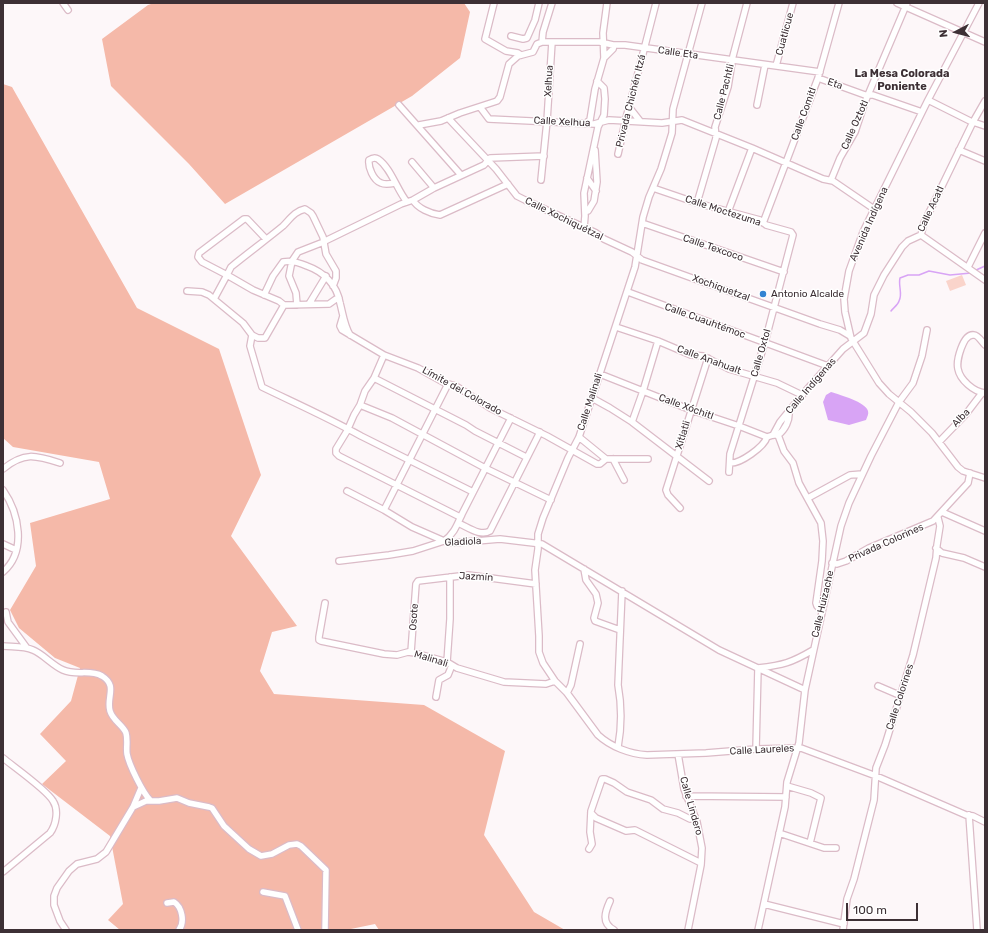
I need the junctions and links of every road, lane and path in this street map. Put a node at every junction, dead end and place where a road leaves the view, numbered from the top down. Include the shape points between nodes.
1 (63, 3) edge
2 (494, 3) edge
3 (539, 3) edge
4 (552, 3) edge
5 (607, 3) edge
6 (656, 3) edge
7 (702, 3) edge
8 (747, 3) edge
9 (793, 3) edge
10 (839, 3) edge
11 (897, 3) edge
12 (979, 3) edge
13 (906, 5) edge
14 (68, 10) dead end
15 (963, 31) junction
16 (511, 36) dead end
17 (552, 42) junction
18 (985, 42) edge
19 (540, 43) junction
20 (604, 43) junction
21 (614, 45) junction
22 (644, 48) junction
23 (688, 54) junction
24 (521, 55) junction
25 (604, 58) junction
26 (733, 61) junction
27 (765, 65) junction
28 (776, 66) junction
29 (820, 72) junction
30 (818, 78) junction
31 (598, 81) junction
32 (869, 95) junction
33 (928, 100) junction
34 (985, 101) edge
35 (399, 105) dead end
36 (757, 105) dead end
37 (480, 107) junction
38 (629, 108) junction
39 (922, 112) junction
40 (448, 118) junction
41 (547, 121) junction
42 (626, 121) junction
43 (640, 121) junction
44 (673, 122) junction
45 (973, 122) junction
46 (586, 123) junction
47 (600, 123) junction
48 (418, 125) junction
49 (985, 126) edge
50 (716, 133) junction
51 (594, 148) junction
52 (752, 148) junction
53 (959, 150) junction
54 (618, 154) dead end
55 (544, 156) junction
56 (487, 161) junction
57 (412, 162) dead end
58 (985, 162) edge
59 (786, 163) junction
60 (461, 175) junction
61 (587, 178) junction
62 (541, 180) dead end
63 (831, 180) junction
64 (395, 183) junction
65 (508, 184) junction
66 (434, 188) junction
67 (653, 188) junction
68 (596, 191) junction
69 (410, 201) junction
70 (697, 203) junction
71 (874, 209) junction
72 (585, 212) junction
73 (728, 212) junction
74 (763, 222) junction
75 (642, 223) junction
76 (584, 228) junction
77 (985, 233) edge
78 (793, 234) joint
79 (921, 235) junction
80 (266, 239) junction
81 (324, 241) junction
82 (638, 256) junction
83 (292, 261) junction
84 (968, 267) junction
85 (784, 272) junction
86 (227, 275) junction
87 (326, 276) junction
88 (985, 280) edge
89 (333, 286) junction
90 (187, 291) dead end
91 (628, 292) junction
92 (264, 295) junction
93 (339, 298) junction
94 (214, 299) junction
95 (309, 304) junction
96 (284, 305) junction
97 (297, 305) junction
98 (773, 307) junction
99 (616, 327) junction
100 (927, 330) dead end
101 (252, 335) junction
102 (850, 336) junction
103 (658, 341) junction
104 (765, 342) junction
105 (853, 342) junction
106 (985, 345) edge
107 (384, 355) junction
108 (708, 358) junction
109 (828, 366) junction
110 (600, 374) junction
111 (755, 376) junction
112 (374, 378) junction
113 (448, 384) junction
114 (643, 391) junction
115 (984, 393) edge
116 (802, 395) junction
117 (592, 398) junction
118 (899, 402) junction
119 (360, 404) junction
120 (436, 410) junction
121 (691, 410) junction
122 (511, 418) junction
123 (632, 422) junction
124 (739, 426) junction
125 (349, 428) junction
126 (540, 432) junction
127 (423, 434) junction
128 (775, 435) junction
129 (579, 437) junction
130 (767, 437) junction
131 (498, 442) junction
132 (939, 442) junction
133 (572, 450) junction
134 (677, 456) junction
135 (526, 457) junction
136 (606, 458) junction
137 (613, 459) junction
138 (648, 459) dead end
139 (410, 460) junction
140 (60, 463) dead end
141 (730, 463) junction
142 (485, 468) junction
143 (3, 469) edge
144 (729, 472) dead end
145 (970, 473) junction
146 (862, 474) junction
147 (985, 478) edge
148 (624, 480) dead end
149 (709, 481) dead end
150 (515, 482) junction
151 (397, 485) junction
152 (3, 490) edge
153 (347, 491) dead end
154 (473, 492) junction
155 (808, 498) junction
156 (551, 500) junction
157 (680, 508) dead end
158 (384, 510) junction
159 (942, 512) junction
160 (938, 518) junction
161 (459, 520) junction
162 (985, 531) edge
163 (488, 533) junction
164 (489, 540) junction
165 (444, 541) junction
166 (538, 543) junction
167 (3, 544) edge
168 (936, 548) junction
169 (16, 550) junction
170 (339, 561) dead end
171 (832, 563) junction
172 (985, 567) edge
173 (584, 569) junction
174 (3, 572) edge
175 (450, 577) junction
176 (417, 582) joint
177 (536, 584) junction
178 (622, 591) junction
179 (325, 603) dead end
180 (822, 610) junction
181 (6, 612) dead end
182 (620, 630) junction
183 (580, 644) dead end
184 (3, 646) edge
185 (27, 648) junction
186 (813, 650) junction
187 (411, 652) junction
188 (450, 664) junction
189 (758, 668) junction
190 (555, 681) junction
191 (878, 686) dead end
192 (804, 690) junction
193 (567, 693) junction
194 (899, 695) junction
195 (436, 697) dead end
196 (618, 747) junction
197 (798, 748) junction
198 (756, 749) junction
199 (678, 754) junction
200 (3, 758) edge
201 (876, 776) junction
202 (787, 786) junction
203 (141, 788) junction
204 (686, 796) junction
205 (786, 797) junction
206 (150, 800) junction
207 (133, 807) junction
208 (591, 814) junction
209 (969, 815) junction
210 (695, 818) junction
211 (985, 822) edge
212 (779, 833) junction
213 (810, 843) junction
214 (836, 848) dead end
215 (589, 849) dead end
216 (701, 863) junction
217 (3, 872) edge
218 (263, 892) dead end
219 (610, 901) dead end
220 (167, 904) dead end
221 (764, 904) junction
222 (844, 927) edge
223 (66, 930) edge
224 (180, 930) edge
225 (298, 930) edge
226 (325, 930) edge
227 (614, 930) edge
228 (688, 930) edge
229 (758, 930) edge
230 (977, 930) edge

1 - 14 street
2 - 24 street via 485,39 506,51
3 - 16 street via 527,38
4 - 19 street
5 - 20 street
6 - 22 street, Privada Chichén Itzá
7 - 23 street, Calle Malinali
8 - 26 street, Calle Pachtli
9 - 28 street, Cuatlicue
10 - 29 street, Calle Comitl
11 - 13 street
12 - 15 street, Avenida Indígena
13 - 15 street
13 - 32 street, Calle Oztotl
15 - 18 street
15 - 33 street, Avenida Indígena
17 - 19 street, Calle Eta
17 - 20 street, Calle Eta
17 - 41 street, Xelhua
19 - 24 street via 533,52
20 - 21 street, Calle Eta
20 - 25 street
21 - 22 street, Calle Eta
21 - 25 street via 613,50
22 - 23 street, Calle Eta
22 - 38 street, Privada Chichén Itzá
23 - 26 street, Calle Eta
23 - 44 street, Calle Malinali via 673,109
24 - 37 street via 507,67 498,100
25 - 31 street
26 - 27 street, Calle Eta
26 - 50 street, Calle Pachtli via 728,87 715,127
27 - 28 street, Calle Eta
27 - 36 street
28 - 29 street, Calle Eta
29 - 30 street, Calle Comitl
30 - 32 street, Eta
30 - 59 street, Calle Comitl
31 - 46 street via 590,120
31 - 47 street via 603,86 605,94 604,115
32 - 39 street, Eta
32 - 63 street, Calle Oztotl
33 - 39 street, Avenida Indígena
33 - 45 street
34 - 45 street, Calle Acatl
35 - 48 street
37 - 40 street
37 - 41 street, Calle Xelhua via 489,119
38 - 42 street, Privada Chichén Itzá
38 - 43 street
39 - 71 street, Avenida Indígena
40 - 48 street
40 - 56 street, Calle Xochiquétzal
41 - 46 street, Calle Xelhua
41 - 55 street, Xelhua
42 - 43 street, Calle Xelhua
42 - 47 street, Calle Xelhua via 609,120
42 - 54 street, Privada Chichén Itzá
43 - 44 street, Calle Xelhua
44 - 50 street via 682,120
44 - 67 street, Calle Malinali via 672,133
45 - 49 street
45 - 53 street, Calle Acatl
46 - 47 street, Calle Xelhua
47 - 51 street
48 - 60 street
50 - 52 street
50 - 70 street, Calle Pachtli
51 - 61 street
51 - 68 street via 598,173
52 - 59 street
52 - 73 street
53 - 58 street
53 - 79 street, Calle Acatl
55 - 56 street via 492,158
55 - 62 street, Xelhua
56 - 60 street via 484,165
56 - 65 street, Calle Xochiquétzal
57 - 66 street
59 - 63 street
59 - 74 street, Calle Comitl
60 - 66 street
61 - 68 street
61 - 72 street via 584,193
63 - 71 street
64 - 64 street via 379,160 369,160 370,169 378,181 384,184
64 - 69 street
65 - 69 street via 440,215
65 - 76 street, Calle Xochiquétzal via 517,196
66 - 69 street
67 - 70 street, Calle Moctezuma
67 - 75 street, Calle Malinali
68 - 72 street via 594,201
69 - 81 street
70 - 73 street, Calle Moctezuma
71 - 102 street, Avenida Indígena via 858,244 846,281 845,308
72 - 76 street
73 - 74 street, Calle Moctezuma
74 - 78 street, Calle Moctezuma
75 - 82 street, Calle Malinali
75 - 85 street, Calle Texcoco
76 - 82 street, Calle Xochiquétzal
77 - 84 street
78 - 85 street, Calle Oxtol
79 - 84 street
79 - 105 street, Calle Acatl via 902,247 884,275 874,295 864,333
80 - 81 street via 292,216 305,209 312,214
80 - 86 street via 231,267
80 - 86 street via 247,219 244,219 198,255 202,262
81 - 83 street via 298,252
81 - 89 street via 326,254 336,273
82 - 91 street, Calle Malinali
82 - 98 street, Xochiquetzal via 642,260
83 - 87 street via 314,268
83 - 92 street via 284,262 273,276
83 - 97 street via 289,277
84 - 88 street
85 - 98 street, Calle Oxtol
86 - 92 street
86 - 94 street
87 - 89 street
87 - 95 street
89 - 93 street
90 - 94 street via 205,293
91 - 99 street, Calle Malinali
91 - 104 street, Calle Cuauhtémoc
92 - 96 street
93 - 95 street via 329,304
93 - 107 street, Límite del Colorado via 343,316 340,328
94 - 101 street via 243,323
95 - 97 street
96 - 97 street
96 - 101 street via 266,338
98 - 102 street, Xochiquetzal via 840,330
98 - 104 street, Calle Oxtol
99 - 103 street, Calle Anahualt
99 - 110 street, Calle Malinali
100 - 118 street, Calle Huizache via 922,358 914,380
101 - 125 street via 250,346 262,386
102 - 105 street, Avenida Indígena
103 - 108 street, Calle Anahualt via 691,355
103 - 114 street
104 - 109 street, Calle Cuauhtémoc
104 - 111 street, Calle Oxtol
105 - 109 street, Calle Indígenas
105 - 118 street, Avenida Indígena via 879,383
106 - 115 street, Alba via 976,335 968,336 962,346 957,366 967,383
107 - 112 street
107 - 113 street, Límite del Colorado via 418,368
108 - 111 street, Calle Anahualt via 730,369
108 - 121 street, Xitlatli
109 - 116 street, Calle Indígenas
110 - 114 street, Calle Xóchitl
110 - 117 street, Calle Malinali
111 - 116 street, Calle Anahualt via 778,383
111 - 124 street, Calle Oxtol
112 - 119 street
112 - 120 street
113 - 120 street
113 - 122 street, Límite del Colorado via 456,386
114 - 121 street, Calle Xóchitl
114 - 123 street
115 - 132 street, Alba
116 - 128 street, Calle Indígenas via 780,422
117 - 123 street
117 - 129 street, Calle Malinali
118 - 132 street, Avenida Indígena
118 - 146 street, Calle Huizache
119 - 125 street
119 - 127 street
120 - 127 street
120 - 131 street
121 - 124 street, Calle Xóchitl
121 - 134 street, Xitlatli
122 - 126 street, Límite del Colorado
122 - 131 street
123 - 134 street
124 - 130 street, Calle Xóchitl
124 - 141 street, Calle Oxtol via 730,454
125 - 139 street
125 - 151 street via 336,449 337,454
126 - 133 street, Límite del Colorado
126 - 135 street
127 - 139 street
127 - 142 street
128 - 130 street
128 - 155 street via 793,463 799,483
129 - 133 street, Calle Malinali
129 - 136 street
130 - 141 street via 764,444 754,452
131 - 135 street
131 - 142 street
132 - 145 street, Avenida Indígena via 958,467
133 - 136 street, Límite del Colorado via 598,464
133 - 156 street, Calle Malinali
134 - 149 street
134 - 157 street, Xitlatli via 666,490
135 - 150 street
136 - 137 street
137 - 138 street
137 - 148 street
139 - 151 street
139 - 154 street
140 - 143 street via 26,457 13,461
141 - 144 street, Calle Oxtol
142 - 150 street
142 - 154 street
145 - 147 street, Avenida Indígena
145 - 159 street via 968,483
146 - 155 street via 850,476
146 - 171 street, Calle Huizache via 845,514
150 - 156 street
150 - 163 street
151 - 158 street
151 - 161 street
152 - 169 street via 16,517
153 - 158 street
154 - 161 street
155 - 180 street via 822,527 822,561 816,603
156 - 166 street, Calle Malinali via 539,531
158 - 165 street
159 - 160 street
159 - 162 street
160 - 168 street, Calle Colorines via 940,526
160 - 171 street, Privada Colorines via 837,564
161 - 163 street via 478,532
161 - 165 street via 454,532
163 - 164 street
164 - 165 street, Gladiola via 453,543
164 - 166 street, Gladiola
165 - 170 street, Gladiola via 413,551
166 - 173 street, Gladiola
166 - 177 street, Calle Malinali
167 - 169 street
168 - 172 street via 942,553 964,558
168 - 194 street, Calle Colorines via 936,558 913,655
169 - 174 street via 12,563
171 - 180 street, Calle Huizache
173 - 178 street, Gladiola
173 - 182 street via 586,580 596,594 598,603 595,621
175 - 176 street, Jazmín
175 - 177 street, Jazmín via 468,575
175 - 188 street
176 - 187 street, Osote
177 - 190 street, Calle Malinali via 540,655
178 - 182 street
178 - 189 street, Gladiola via 719,650
179 - 187 street, Malinali via 320,641 384,654
180 - 186 street, Calle Huizache
181 - 185 street via 8,622
182 - 196 street via 618,685 621,721
183 - 193 street
184 - 185 street
185 - 203 street via 65,670 97,673 109,683 112,689 110,712 126,733 128,760
186 - 189 street via 795,661
186 - 192 street, Calle Huizache
187 - 188 street, Malinali
188 - 190 street, Malinali via 504,682 546,684
188 - 195 street via 448,675 440,680
189 - 192 street, Gladiola
189 - 198 street
190 - 193 street, Calle Laureles
191 - 194 street
192 - 197 street, Calle Huizache
193 - 196 street, Calle Laureles via 598,735
194 - 201 street, Calle Colorines via 876,768
196 - 199 street, Calle Laureles via 642,755
197 - 198 street, Calle Laureles
197 - 201 street, Calle Laureles
197 - 202 street, Calle Huizache
198 - 199 street, Calle Laureles
199 - 204 street, Calle Lindero
200 - 217 street via 50,796 55,805 56,815 50,833
201 - 209 street, Calle Laureles
201 - 222 street, Calle Colorines via 874,800 847,898
202 - 205 street, Calle Huizache
202 - 213 street via 821,798
203 - 206 street
203 - 207 street
204 - 205 street
204 - 210 street, Calle Lindero
205 - 212 street, Calle Huizache
206 - 207 street
206 - 226 street via 177,798 189,804 210,808 224,826 249,849 261,856 272,854 289,845 301,846 326,870
207 - 223 street via 104,855 77,864 57,888 54,905
208 - 210 street via 601,781 604,779 627,792 651,800 663,809 690,819
208 - 215 street via 592,844
208 - 216 street via 626,831 635,830
209 - 211 street, Calle Laureles
209 - 230 street
210 - 216 street, Calle Lindero via 702,844
212 - 213 street
212 - 221 street, Calle Huizache
213 - 214 street via 824,848
216 - 228 street, Calle Lindero
218 - 225 street via 285,896
219 - 227 street via 605,919 607,925
220 - 224 street via 177,904 183,923
221 - 222 street
221 - 229 street, Calle Huizache

